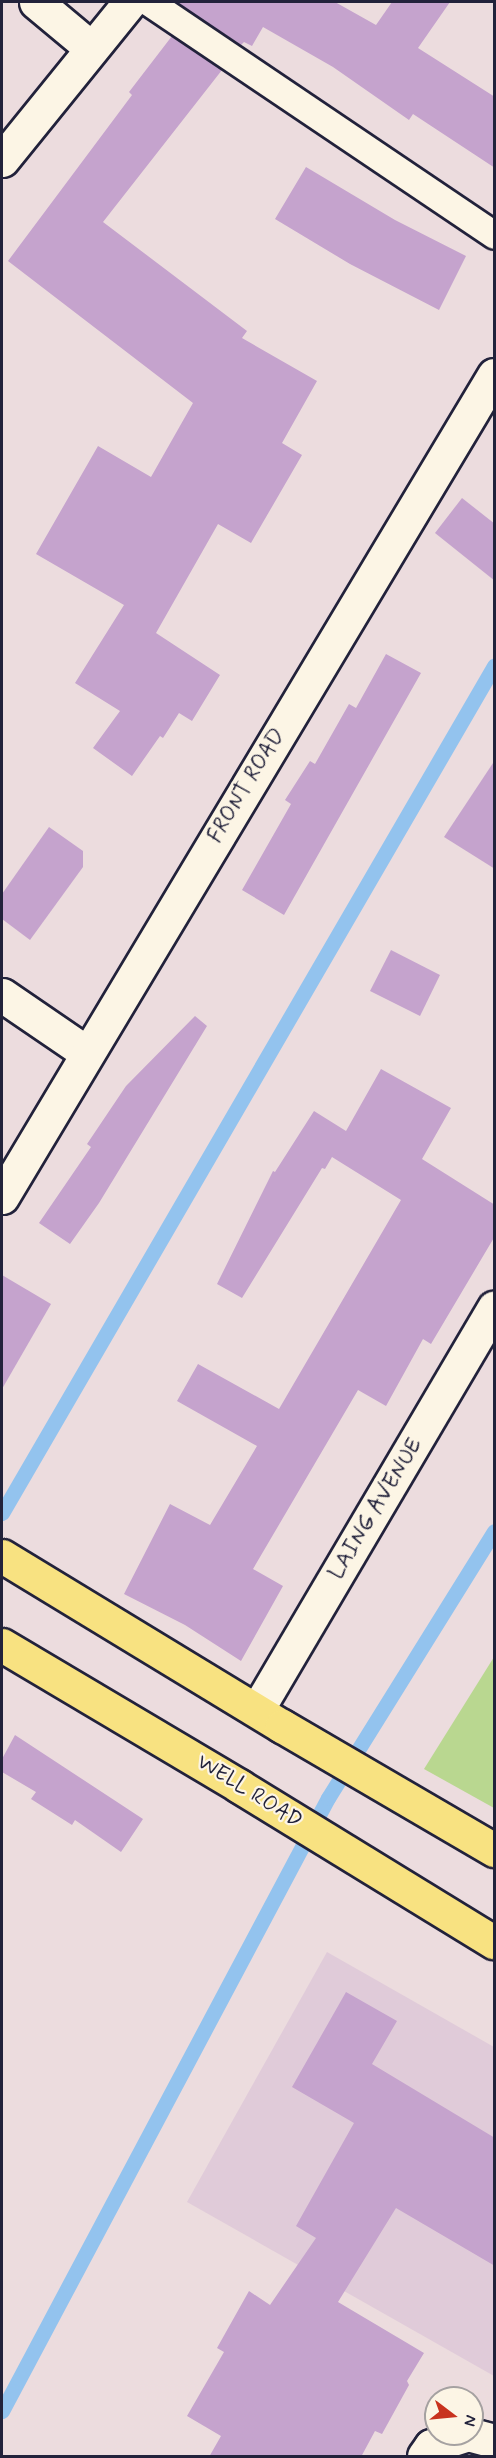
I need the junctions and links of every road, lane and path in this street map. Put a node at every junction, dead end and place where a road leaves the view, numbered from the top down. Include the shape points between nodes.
1 (36, 2) edge
2 (130, 2) edge
3 (149, 2) edge
4 (91, 48) junction
5 (2, 160) edge
6 (495, 235) edge
7 (495, 375) edge
8 (2, 995) edge
9 (87, 1053) junction
10 (2, 1197) edge
11 (495, 1308) edge
12 (2, 1556) edge
13 (2, 1645) edge
14 (270, 1718) junction
15 (495, 1850) edge
16 (495, 1942) edge
17 (495, 2441) edge
18 (424, 2457) edge

1 - 4 street
2 - 4 street
3 - 6 lane
4 - 5 street
7 - 9 street, FRONT ROAD
8 - 9 street
9 - 10 street, FRONT ROAD
11 - 14 street, LAING AVENUE
12 - 14 main road
13 - 16 main road, WELL ROAD
14 - 15 main road
17 - 18 street via 468,2434 431,2446

